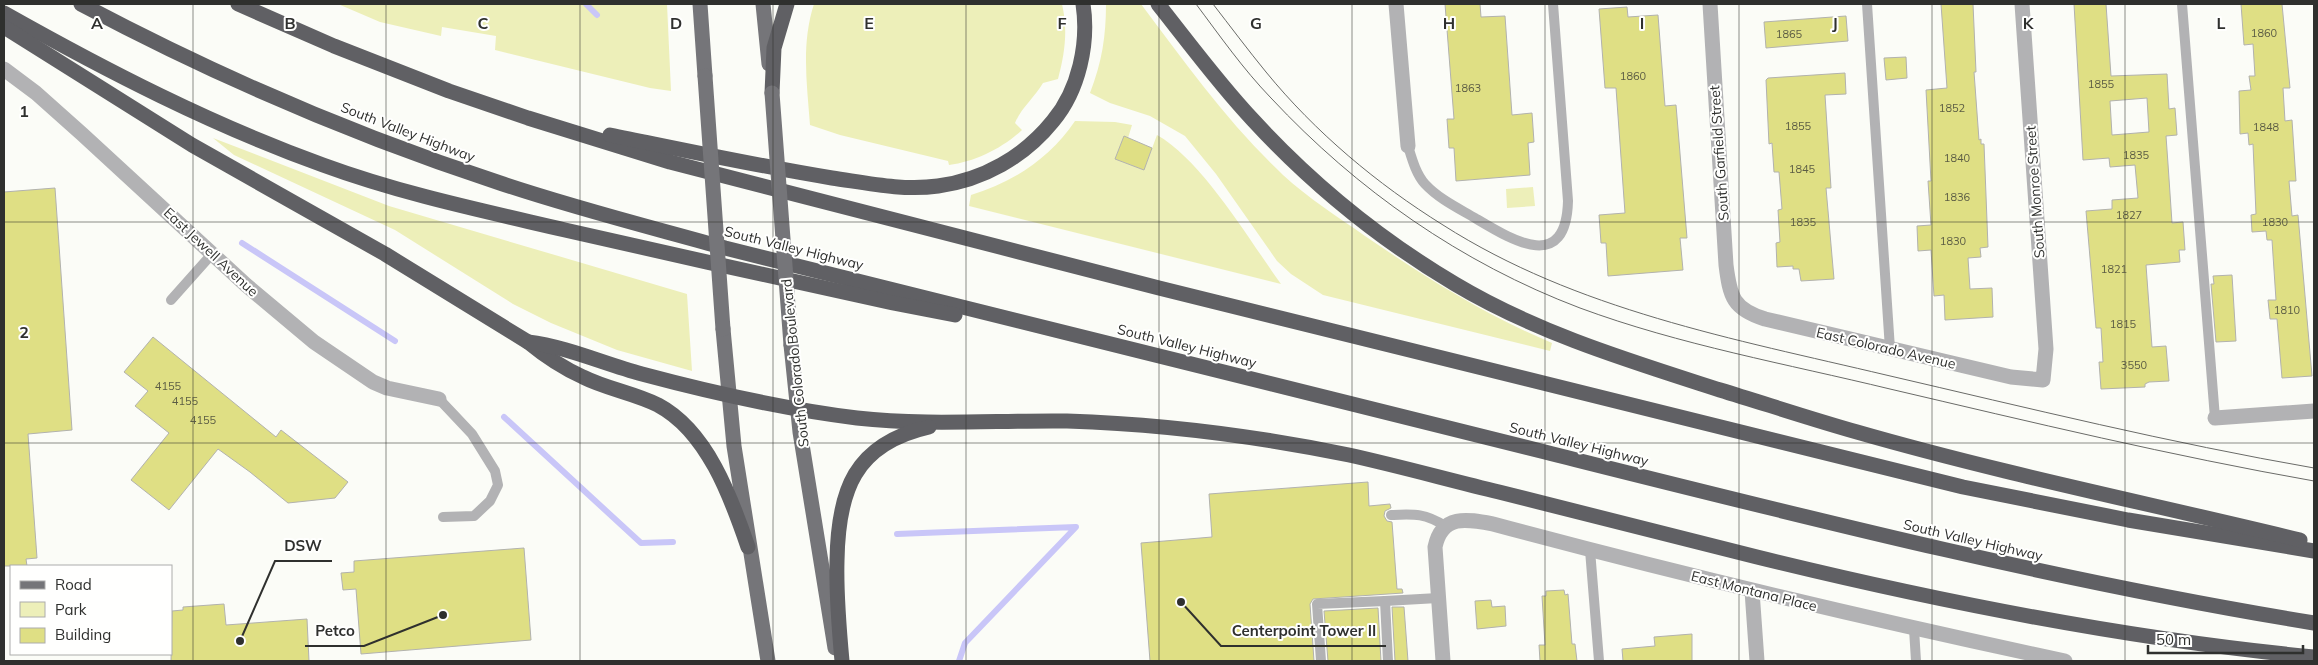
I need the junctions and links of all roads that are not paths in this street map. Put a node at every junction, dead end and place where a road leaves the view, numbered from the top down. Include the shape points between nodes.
1 (81, 4) edge
2 (238, 4) edge
3 (700, 4) edge
4 (763, 4) edge
5 (787, 4) edge
6 (1083, 4) edge
7 (1158, 4) edge
8 (1396, 4) edge
9 (1553, 4) edge
10 (1710, 4) edge
11 (1867, 4) edge
12 (2022, 4) edge
13 (2182, 4) edge
14 (4, 13) edge
15 (4, 27) edge
16 (4, 69) edge
17 (772, 93) junction
18 (528, 118) junction
19 (1408, 146) joint
20 (212, 254) junction
21 (171, 300) dead end
22 (1734, 302) joint
23 (528, 342) junction
24 (1120, 346) junction
25 (1890, 349) junction
26 (2043, 380) joint
27 (729, 396) junction
28 (439, 399) joint
29 (797, 410) junction
30 (2314, 412) edge
31 (2215, 418) joint
32 (995, 422) junction
33 (1391, 515) dead end
34 (443, 518) dead end
35 (1445, 526) junction
36 (2314, 544) edge
37 (748, 547) junction
38 (1590, 550) junction
39 (2314, 551) edge
40 (1752, 591) junction
41 (1438, 598) junction
42 (1385, 600) junction
43 (2314, 623) edge
44 (1914, 629) junction
45 (2314, 657) edge
46 (768, 661) edge
47 (837, 661) edge
48 (842, 661) edge
49 (1321, 661) edge
50 (1388, 661) edge
51 (1443, 661) edge
52 (1599, 661) edge
53 (1757, 661) edge
54 (1916, 661) edge
55 (2065, 661) edge

1 - 24 highway, South Valley Highway via 278,98 498,183 725,248
2 - 18 highway via 388,68
3 - 27 main road, bridge
4 - 17 main road, South Colorado Boulevard
5 - 17 highway via 774,48
6 - 18 highway via 1082,56 1069,96 1058,116 1018,155 995,169 954,182 921,187 873,184
7 - 36 highway via 1236,101 1318,183 1434,271 1491,304 1577,342 1662,372 1859,433
8 - 19 street
9 - 19 lane via 1568,201 1567,218 1558,237 1546,244 1520,243 1442,198 1421,179
10 - 22 street, South Garfield Street via 1726,265
11 - 25 lane
12 - 26 street, South Monroe Street via 2046,349
13 - 31 lane
14 - 24 highway via 161,96 282,150 363,178 495,214 893,303
15 - 23 highway via 192,145 385,254
16 - 20 street, East Jewell Avenue via 36,93
17 - 29 main road, South Colorado Boulevard, bridge
18 - 39 highway via 670,162 1010,250 1827,454 2022,500
20 - 21 lane
20 - 28 street, East Jewell Avenue via 307,336 363,377 387,388
22 - 25 street, East Colorado Avenue via 1745,311 1765,319
23 - 27 highway via 554,346 637,373
23 - 37 highway via 583,378 649,401 671,414 695,438 714,464
24 - 43 highway, South Valley Highway via 2002,564
25 - 26 street, East Colorado Avenue via 2011,378
27 - 29 highway
27 - 37 main road
28 - 34 lane via 472,434 495,471 498,485 490,501 474,516
29 - 32 highway via 863,419
29 - 47 main road, South Colorado Boulevard
30 - 31 street
32 - 45 highway via 1064,421 1151,426 1238,435 1301,446 1956,602 2154,637
32 - 48 highway via 939,426 904,434 876,452 858,469 843,498 838,533 837,598
33 - 35 lane via 1432,517
35 - 38 street, East Montana Place via 1462,520 1493,524
35 - 41 street via 1435,547
37 - 46 main road
38 - 40 street, East Montana Place
38 - 52 lane
40 - 44 street, East Montana Place
40 - 53 street
41 - 42 lane
41 - 51 street
42 - 49 lane via 1317,604
42 - 50 lane
44 - 54 lane
44 - 55 street, East Montana Place

